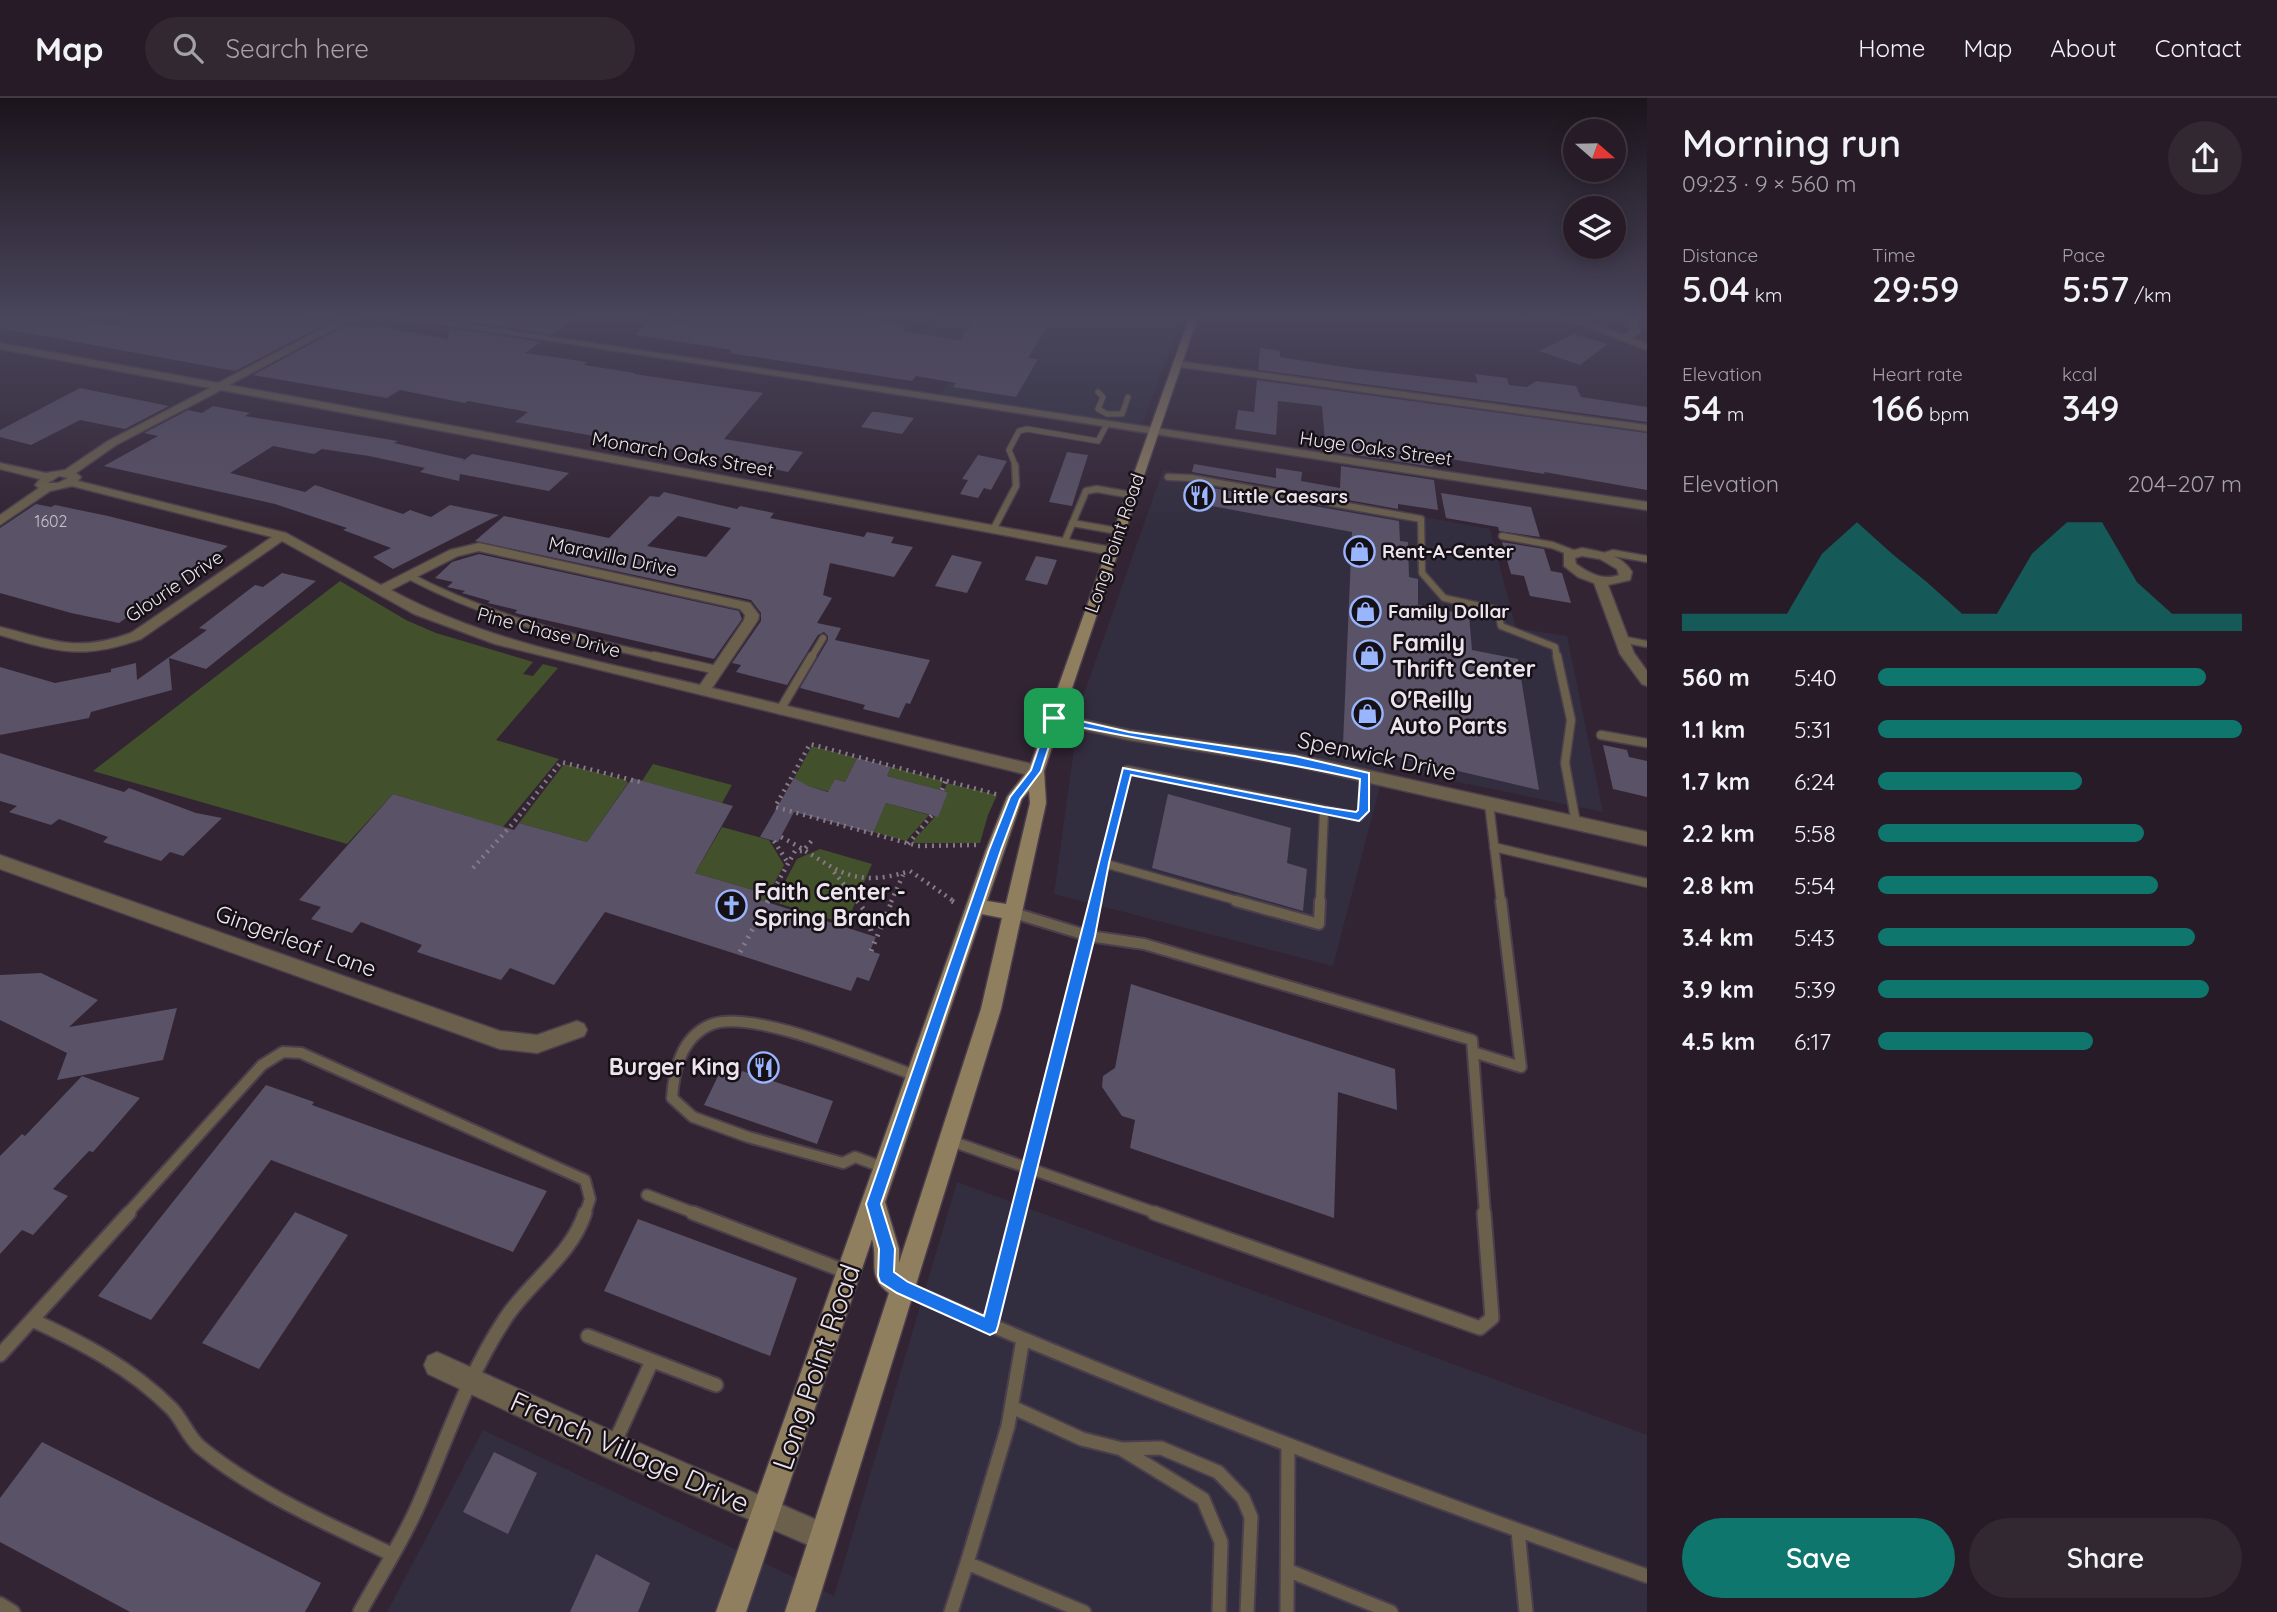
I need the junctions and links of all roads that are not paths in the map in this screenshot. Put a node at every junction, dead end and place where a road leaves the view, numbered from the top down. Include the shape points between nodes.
1 (217, 387) joint
2 (851, 387) edge
3 (1169, 387) edge
4 (1339, 387) edge
5 (1098, 392) dead end
6 (1128, 397) dead end
7 (1106, 426) junction
8 (1647, 428) edge
9 (1152, 433) junction
10 (0, 467) edge
11 (1168, 477) dead end
12 (69, 478) junction
13 (48, 482) junction
14 (1131, 495) junction
15 (1647, 506) edge
16 (0, 521) edge
17 (1072, 523) junction
18 (993, 530) junction
19 (1118, 531) junction
20 (282, 536) junction
21 (1502, 537) dead end
22 (1064, 543) junction
23 (1111, 551) junction
24 (1573, 553) junction
25 (1604, 556) junction
26 (1647, 559) edge
27 (410, 576) junction
28 (1599, 580) junction
29 (380, 591) junction
30 (0, 631) edge
31 (823, 638) dead end
32 (1621, 639) junction
33 (1647, 644) edge
34 (717, 670) junction
35 (1647, 681) edge
36 (702, 692) junction
37 (780, 710) junction
38 (1054, 718) junction
39 (1601, 735) dead end
40 (1647, 743) edge
41 (1036, 771) junction
42 (1366, 776) junction
43 (1489, 804) junction
44 (1324, 811) junction
45 (1576, 823) junction
46 (1647, 839) edge
47 (1494, 847) junction
48 (0, 862) edge
49 (1103, 863) junction
50 (1647, 883) edge
51 (968, 906) junction
52 (1014, 913) junction
53 (1088, 936) junction
54 (578, 1030) dead end
55 (1473, 1052) junction
56 (918, 1077) junction
57 (951, 1141) junction
58 (885, 1168) junction
59 (1031, 1169) junction
60 (647, 1195) dead end
61 (874, 1204) junction
62 (849, 1272) junction
63 (902, 1288) junction
64 (32, 1320) junction
65 (990, 1326) junction
66 (588, 1336) dead end
67 (1023, 1339) junction
68 (0, 1355) edge
69 (652, 1361) junction
70 (437, 1365) dead end
71 (469, 1381) junction
72 (716, 1385) dead end
73 (1014, 1408) junction
74 (1288, 1445) junction
75 (613, 1446) junction
76 (1122, 1449) junction
77 (765, 1512) junction
78 (1518, 1531) junction
79 (823, 1537) junction
80 (391, 1554) junction
81 (967, 1563) junction
82 (1287, 1570) junction
83 (1647, 1576) edge
84 (0, 1604) edge
85 (13, 1612) edge
86 (359, 1612) edge
87 (731, 1612) edge
88 (800, 1612) edge
89 (951, 1612) edge
90 (1084, 1612) edge
91 (1219, 1612) edge
92 (1247, 1612) edge
93 (1287, 1612) edge
94 (1391, 1612) edge
95 (1526, 1612) edge

1 - 12 street via 112,443
1 - 18 street, Monarch Oaks Street
2 - 7 street, Huge Oaks Street
3 - 9 main road, Long Point Road
4 - 8 street
5 - 6 lane via 1103,397 1098,409 1113,415 1122,414
7 - 9 street, Huge Oaks Street
7 - 18 lane via 1098,441 1019,431 1009,450 1017,470 1016,486
9 - 14 main road, Long Point Road
9 - 15 street, Huge Oaks Street
10 - 13 street
11 - 45 lane via 1421,519 1422,573 1444,598 1498,610 1501,626 1555,647 1572,720 1565,763
12 - 13 street
12 - 20 street, Pine Chase Drive
13 - 16 street
14 - 17 lane via 1086,491
14 - 19 main road, Long Point Road
17 - 19 lane
17 - 22 lane
18 - 22 street, Monarch Oaks Street
19 - 23 main road, Long Point Road
20 - 29 street, Pine Chase Drive
20 - 30 street, Glourie Drive via 136,636 113,646 73,650
21 - 24 lane
22 - 23 street, Monarch Oaks Street
23 - 38 main road, Long Point Road
24 - 25 street
24 - 28 street via 1568,556 1570,566
25 - 26 lane via 1613,553
25 - 28 street via 1622,566 1625,577
27 - 29 street, Maravilla Drive
27 - 34 lane via 506,619
27 - 34 street, Maravilla Drive via 462,549 479,547 738,603 750,610 751,620
28 - 32 street
29 - 36 street, Pine Chase Drive via 500,642
31 - 37 lane
32 - 33 lane
32 - 35 street
34 - 36 street, Maravilla Drive
36 - 37 street, Pine Chase Drive
37 - 41 street, Pine Chase Drive
38 - 41 main road, Long Point Road
38 - 42 street, Spenwick Drive
39 - 40 lane
41 - 51 main road, Long Point Road via 1015,797
41 - 52 main road, Long Point Road via 1038,803
42 - 43 street, Spenwick Drive
42 - 44 lane via 1364,811 1359,817
43 - 45 street, Spenwick Drive
43 - 47 lane
44 - 49 lane via 1127,770
44 - 49 lane via 1319,925
45 - 46 street, Spenwick Drive
47 - 50 lane
47 - 55 lane via 1521,1068
48 - 54 street, Gingerleaf Lane via 500,1040 537,1044
49 - 53 lane
51 - 52 main road
51 - 56 main road, Long Point Road
52 - 53 lane
52 - 57 main road, Long Point Road
53 - 55 lane via 1144,944 1472,1040
53 - 59 lane
55 - 59 lane via 1492,1318 1480,1328
56 - 58 main road, Long Point Road
56 - 58 lane via 766,1025 725,1020 687,1041 672,1075 672,1098 693,1117 843,1163 855,1157
57 - 59 lane
57 - 63 main road, Long Point Road
58 - 61 main road, Long Point Road
59 - 65 lane
60 - 62 lane
61 - 62 main road, Long Point Road
61 - 63 main road via 887,1249 886,1276
62 - 77 main road, Long Point Road
63 - 65 lane
63 - 79 main road, Long Point Road
64 - 68 lane
64 - 71 lane via 262,1065 283,1052 301,1053 585,1180 590,1199 582,1223 555,1263 506,1317
64 - 80 lane via 115,1360 174,1410 197,1445 233,1469 318,1519
65 - 67 lane
66 - 69 lane
67 - 73 lane
67 - 74 lane
69 - 72 lane
69 - 75 lane
70 - 71 street, French Village Drive
71 - 75 street, French Village Drive
71 - 80 lane via 420,1502
73 - 76 lane via 1083,1439
73 - 81 lane
74 - 78 lane
74 - 82 lane
75 - 77 street, French Village Drive
76 - 91 lane via 1203,1499 1221,1542
76 - 92 lane via 1161,1448 1217,1472 1243,1498 1251,1517
77 - 79 street, French Village Drive
77 - 87 main road, Long Point Road
78 - 83 lane
78 - 95 lane
79 - 88 main road, Long Point Road
80 - 86 lane
81 - 89 lane
81 - 90 lane
82 - 93 lane
82 - 94 lane
84 - 85 lane

